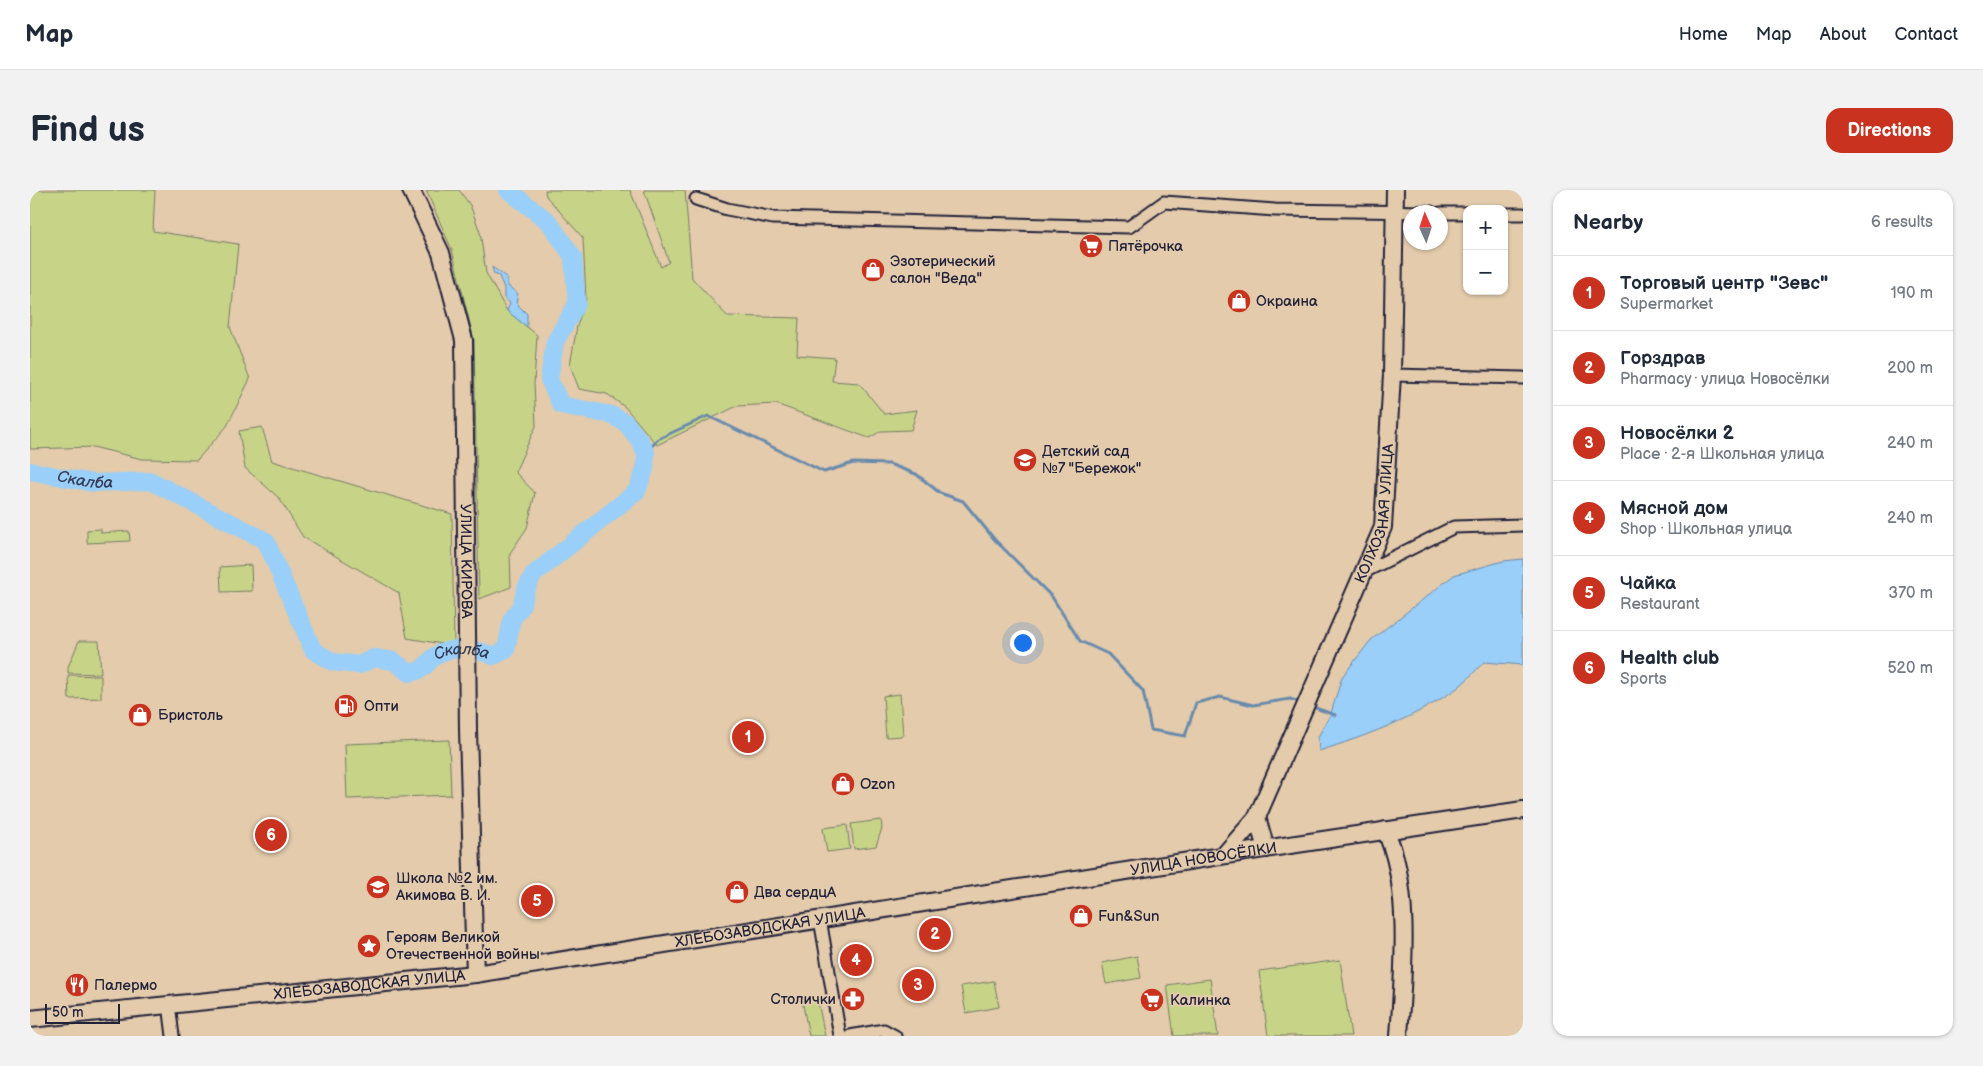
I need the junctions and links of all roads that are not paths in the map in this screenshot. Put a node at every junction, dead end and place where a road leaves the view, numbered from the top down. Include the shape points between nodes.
1 (410, 190) edge
2 (1396, 190) edge
3 (696, 199) dead end
4 (1395, 212) junction
5 (1403, 212) edge
6 (1448, 213) edge
7 (1463, 213) edge
8 (1508, 214) edge
9 (1523, 214) edge
10 (1392, 375) junction
11 (1523, 378) edge
12 (1523, 525) edge
13 (1362, 573) junction
14 (1523, 810) edge
15 (1257, 817) junction
16 (1385, 830) junction
17 (1266, 848) junction
18 (1224, 855) junction
19 (885, 909) joint
20 (820, 919) junction
21 (475, 974) junction
22 (170, 1004) junction
23 (30, 1018) edge
24 (173, 1036) edge
25 (840, 1036) edge
26 (850, 1036) edge
27 (895, 1036) edge
28 (1399, 1036) edge

1 - 21 street, УЛИЦА КИРОВА via 441,253 464,340
2 - 4 street, КОЛХОЗНАЯ УЛИЦА
3 - 4 street via 773,218 1070,226 1129,227 1164,202 1275,210
4 - 5 street
4 - 10 street, КОЛХОЗНАЯ УЛИЦА
6 - 7 street
8 - 9 street
10 - 11 street
10 - 13 street, КОЛХОЗНАЯ УЛИЦА via 1383,527
12 - 13 street via 1454,527
13 - 15 street, КОЛХОЗНАЯ УЛИЦА
14 - 16 street, УЛИЦА НОВОСЁЛКИ
15 - 17 street
15 - 18 street, КОЛХОЗНАЯ УЛИЦА
16 - 17 street, УЛИЦА НОВОСЁЛКИ
16 - 28 street via 1398,868 1403,925
17 - 18 street, УЛИЦА НОВОСЁЛКИ
18 - 19 street, УЛИЦА НОВОСЁЛКИ
19 - 20 street, ХЛЕБОЗАВОДСКАЯ УЛИЦА
20 - 21 street, ХЛЕБОЗАВОДСКАЯ УЛИЦА
20 - 25 street
21 - 22 street, ХЛЕБОЗАВОДСКАЯ УЛИЦА
22 - 23 street, ХЛЕБОЗАВОДСКАЯ УЛИЦА
22 - 24 street
26 - 27 street via 884,1030

